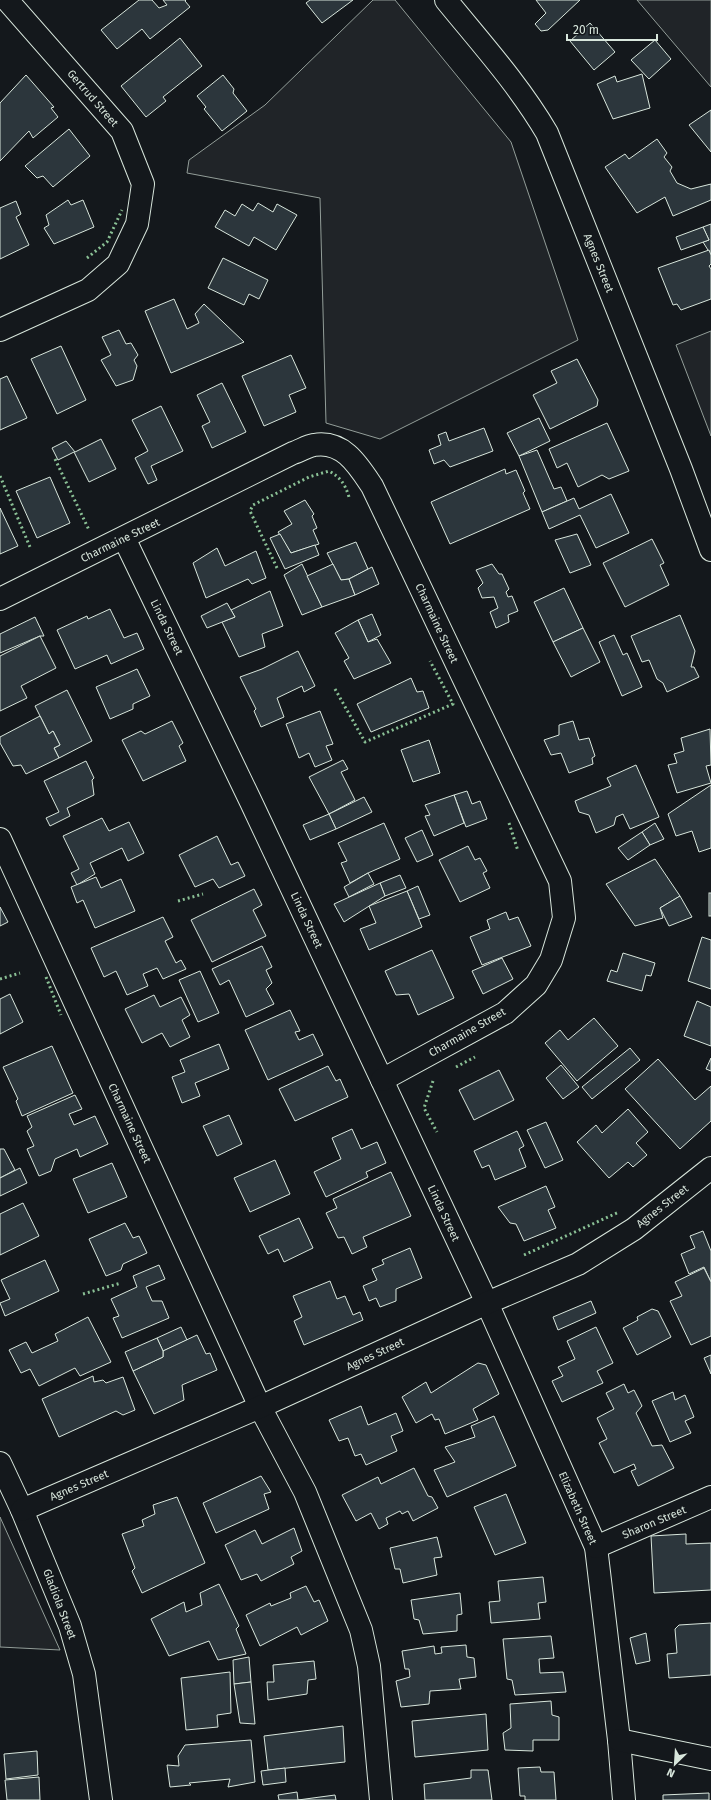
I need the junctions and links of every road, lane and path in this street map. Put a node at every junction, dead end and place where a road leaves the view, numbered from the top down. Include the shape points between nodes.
1 (7, 0) edge
2 (446, 0) edge
3 (0, 330) edge
4 (124, 538) junction
5 (711, 550) edge
6 (0, 599) edge
7 (0, 839) edge
8 (382, 1080) junction
9 (711, 1168) edge
10 (487, 1303) junction
11 (260, 1407) junction
12 (0, 1463) edge
13 (711, 1497) edge
14 (22, 1510) junction
15 (596, 1547) junction
16 (619, 1740) junction
17 (711, 1759) edge
18 (101, 1800) edge
19 (381, 1800) edge
20 (624, 1800) edge

1 - 3 street, Gertrud Street via 122,131 143,184 137,224 118,264 88,290
2 - 5 street, Agnes Street via 515,84 547,133
4 - 6 street, Charmaine Street
4 - 8 street, Linda Street via 252,802
4 - 8 street, Charmaine Street via 313,445 331,445 353,458 372,486 560,881 564,918 552,960 536,985 505,1013
7 - 11 street, Charmaine Street
8 - 10 street, Linda Street
9 - 10 street, Agnes Street via 634,1229 578,1264
10 - 11 street, Agnes Street
10 - 15 street, Elizabeth Street
11 - 14 street, Agnes Street
11 - 19 street via 305,1492 361,1630 369,1666
12 - 14 street, Gladiola Street
13 - 15 street, Sharon Street
14 - 18 street, Gladiola Street via 70,1626 84,1674
15 - 16 street, Elizabeth Street
16 - 17 street
16 - 20 street, Elizabeth Street

